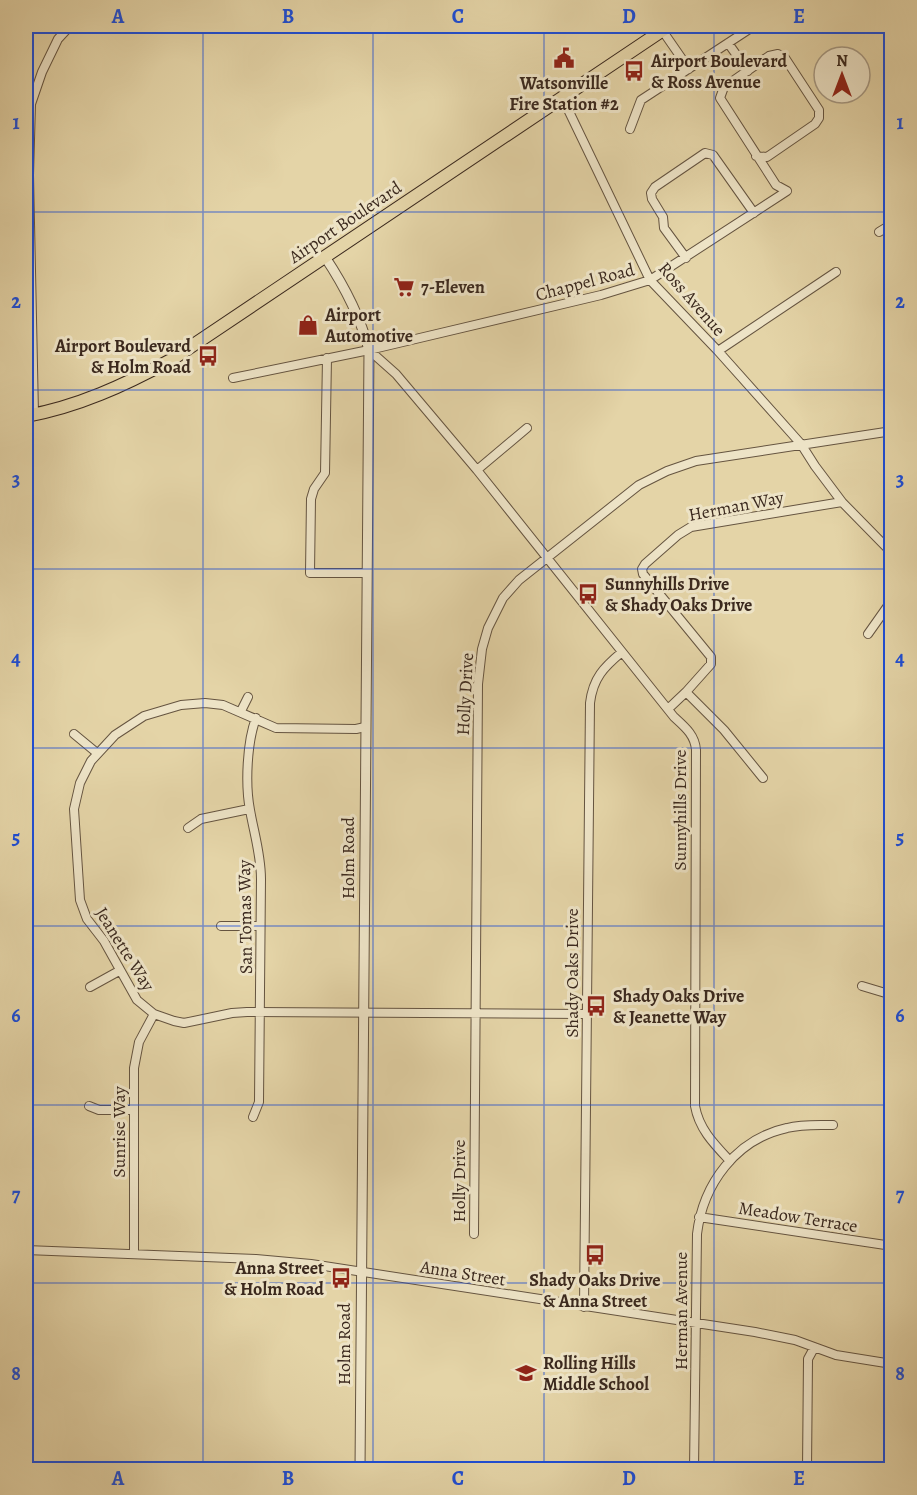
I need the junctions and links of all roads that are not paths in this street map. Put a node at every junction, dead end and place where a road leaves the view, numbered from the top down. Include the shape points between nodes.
1 (70, 26) edge
2 (754, 26) edge
3 (666, 28) edge
4 (728, 43) junction
5 (689, 69) junction
6 (748, 71) junction
7 (562, 97) junction
8 (630, 129) dead end
9 (756, 156) junction
10 (754, 213) junction
11 (891, 224) edge
12 (879, 232) dead end
13 (325, 257) junction
14 (686, 258) junction
15 (836, 272) dead end
16 (650, 280) junction
17 (369, 350) junction
18 (718, 351) junction
19 (327, 358) junction
20 (233, 378) dead end
21 (30, 415) edge
22 (527, 428) dead end
23 (891, 431) edge
24 (801, 444) junction
25 (477, 470) junction
26 (842, 502) junction
27 (891, 553) edge
28 (546, 557) junction
29 (367, 573) junction
30 (891, 600) edge
31 (868, 634) dead end
32 (622, 652) junction
33 (687, 692) junction
34 (248, 698) dead end
35 (668, 709) junction
36 (241, 711) junction
37 (256, 718) junction
38 (365, 727) junction
39 (74, 734) dead end
40 (97, 753) junction
41 (763, 778) dead end
42 (249, 809) junction
43 (188, 828) dead end
44 (222, 926) dead end
45 (260, 926) junction
46 (119, 971) junction
47 (862, 986) dead end
48 (90, 987) dead end
49 (891, 995) edge
50 (260, 1012) junction
51 (364, 1013) junction
52 (154, 1014) junction
53 (476, 1014) junction
54 (587, 1014) junction
55 (89, 1106) dead end
56 (134, 1110) junction
57 (253, 1117) dead end
58 (833, 1125) dead end
59 (730, 1161) junction
60 (699, 1217) junction
61 (474, 1234) dead end
62 (891, 1246) edge
63 (26, 1250) edge
64 (134, 1254) junction
65 (361, 1272) junction
66 (584, 1307) junction
67 (697, 1323) junction
68 (814, 1348) junction
69 (891, 1364) edge
70 (360, 1470) edge
71 (694, 1470) edge
72 (807, 1470) edge

1 - 21 street via 58,39 31,104
2 - 4 street
3 - 5 street
3 - 7 main road, Airport Boulevard
4 - 5 street
4 - 6 street
5 - 8 street via 641,100
6 - 9 street via 724,87 720,98
6 - 9 street via 769,56 782,56 820,114 815,124 767,157
7 - 13 main road, Airport Boulevard
7 - 16 street, Ross Avenue
9 - 10 street, Chappel Road via 776,185 787,191
10 - 14 street, Chappel Road
10 - 14 street via 713,155 708,153 696,159 651,193 662,213 664,228
11 - 12 street
13 - 17 street, Holm Road via 353,303
13 - 21 main road, Airport Boulevard via 162,365 102,394
14 - 16 street, Chappel Road
15 - 18 street
16 - 17 street, Chappel Road
16 - 18 street, Ross Avenue
17 - 19 street, Chappel Road
17 - 25 street, Sunnyhills Drive via 396,374
17 - 29 street, Holm Road
18 - 24 street, Ross Avenue
19 - 20 street, Chappel Road
19 - 29 street via 326,473 311,499 310,573
22 - 25 street
23 - 24 street, Holly Drive
24 - 26 street, Ross Avenue
24 - 28 street, Holly Drive via 696,461 667,471 639,485
25 - 28 street, Sunnyhills Drive
26 - 27 street
26 - 33 street, Herman Way via 691,527 645,564 643,574 711,657 711,664
28 - 32 street, Sunnyhills Drive
28 - 53 street, Holly Drive via 504,598 488,628 480,660
29 - 38 street, Holm Road
30 - 31 street
32 - 35 street, Sunnyhills Drive
32 - 54 street, Shady Oaks Drive via 599,673 590,702
33 - 35 street, Herman Way
33 - 41 street
34 - 36 street
35 - 59 street, Sunnyhills Drive via 689,730 696,746 695,1106 704,1131
36 - 37 street, Jeanette Way
36 - 40 street, Jeanette Way via 205,702 169,708 135,722
37 - 38 street, Jeanette Way via 276,728
37 - 42 street, San Tomas Way via 250,733
38 - 51 street, Holm Road
39 - 40 street
40 - 46 street, Jeanette Way via 83,775 75,799 78,890 87,919
42 - 43 street via 201,819
42 - 45 street, San Tomas Way via 261,864
44 - 45 street
45 - 50 street, San Tomas Way
46 - 48 street
46 - 52 street, Jeanette Way via 137,1000
47 - 49 street
50 - 51 street, Jeanette Way
50 - 52 street, Jeanette Way via 232,1013 184,1023
50 - 57 street, San Tomas Way via 259,1102
51 - 53 street, Jeanette Way
51 - 65 street, Holm Road
52 - 56 street, Sunrise Way via 137,1050
53 - 54 street, Jeanette Way
53 - 61 street, Holly Drive
54 - 66 street, Shady Oaks Drive
55 - 56 street via 99,1110
56 - 64 street, Sunrise Way
58 - 59 street, Herman Avenue via 775,1131 751,1143
59 - 60 street, Herman Avenue via 710,1187
60 - 62 street, Meadow Terrace
60 - 67 street, Herman Avenue
63 - 64 street, Anna Street
64 - 65 street, Anna Street via 276,1261
65 - 66 street, Anna Street
65 - 70 street, Holm Road
66 - 67 street, Anna Street
67 - 68 street, Anna Street via 779,1336
67 - 71 street, Herman Avenue
68 - 69 street, Anna Street
68 - 72 street via 808,1359

